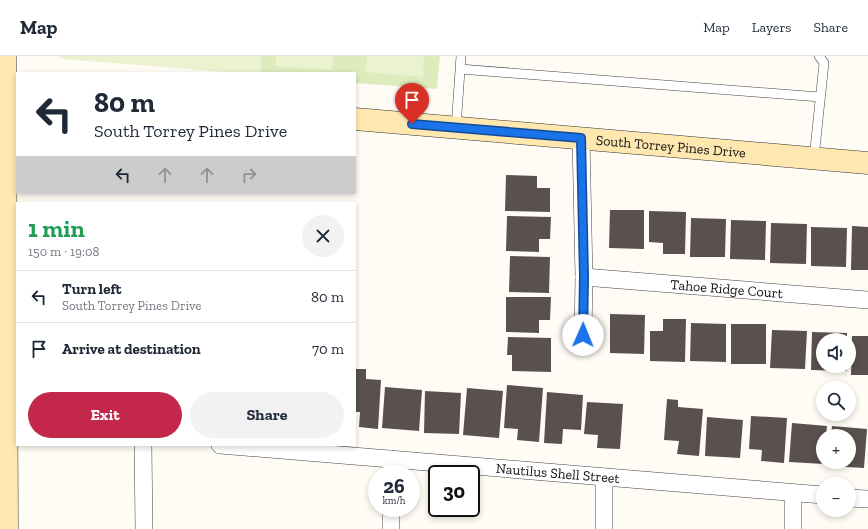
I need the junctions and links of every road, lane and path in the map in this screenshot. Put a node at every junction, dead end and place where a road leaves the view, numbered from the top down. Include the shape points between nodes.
1 (5, 56) edge
2 (462, 56) edge
3 (819, 56) edge
4 (460, 69) junction
5 (7, 89) edge
6 (820, 97) junction
7 (356, 119) edge
8 (456, 128) junction
9 (581, 138) junction
10 (814, 158) junction
11 (868, 163) edge
12 (584, 277) junction
13 (868, 300) edge
14 (583, 335) dead end
15 (143, 446) edge
16 (228, 446) edge
17 (383, 465) edge
18 (420, 467) edge
19 (604, 477) junction
20 (793, 493) junction
21 (816, 495) edge
22 (856, 498) edge
23 (868, 499) edge
24 (391, 517) edge
25 (8, 529) edge
26 (144, 529) edge
27 (391, 529) edge
28 (604, 529) edge
29 (793, 529) edge

1 - 5 street
2 - 4 lane
3 - 6 lane via 824,63
4 - 6 lane
4 - 8 lane
5 - 25 street
6 - 10 lane
7 - 8 street, South Torrey Pines Drive
8 - 9 street, South Torrey Pines Drive
9 - 10 street, South Torrey Pines Drive
9 - 12 street
10 - 11 street, South Torrey Pines Drive
12 - 13 street, Tahoe Ridge Court
12 - 14 street
15 - 26 street
16 - 17 street, Nautilus Shell Street
18 - 19 street, Nautilus Shell Street
19 - 20 street, Nautilus Shell Street
19 - 28 street
20 - 21 street, Nautilus Shell Street
20 - 29 street
22 - 23 street
24 - 27 street

